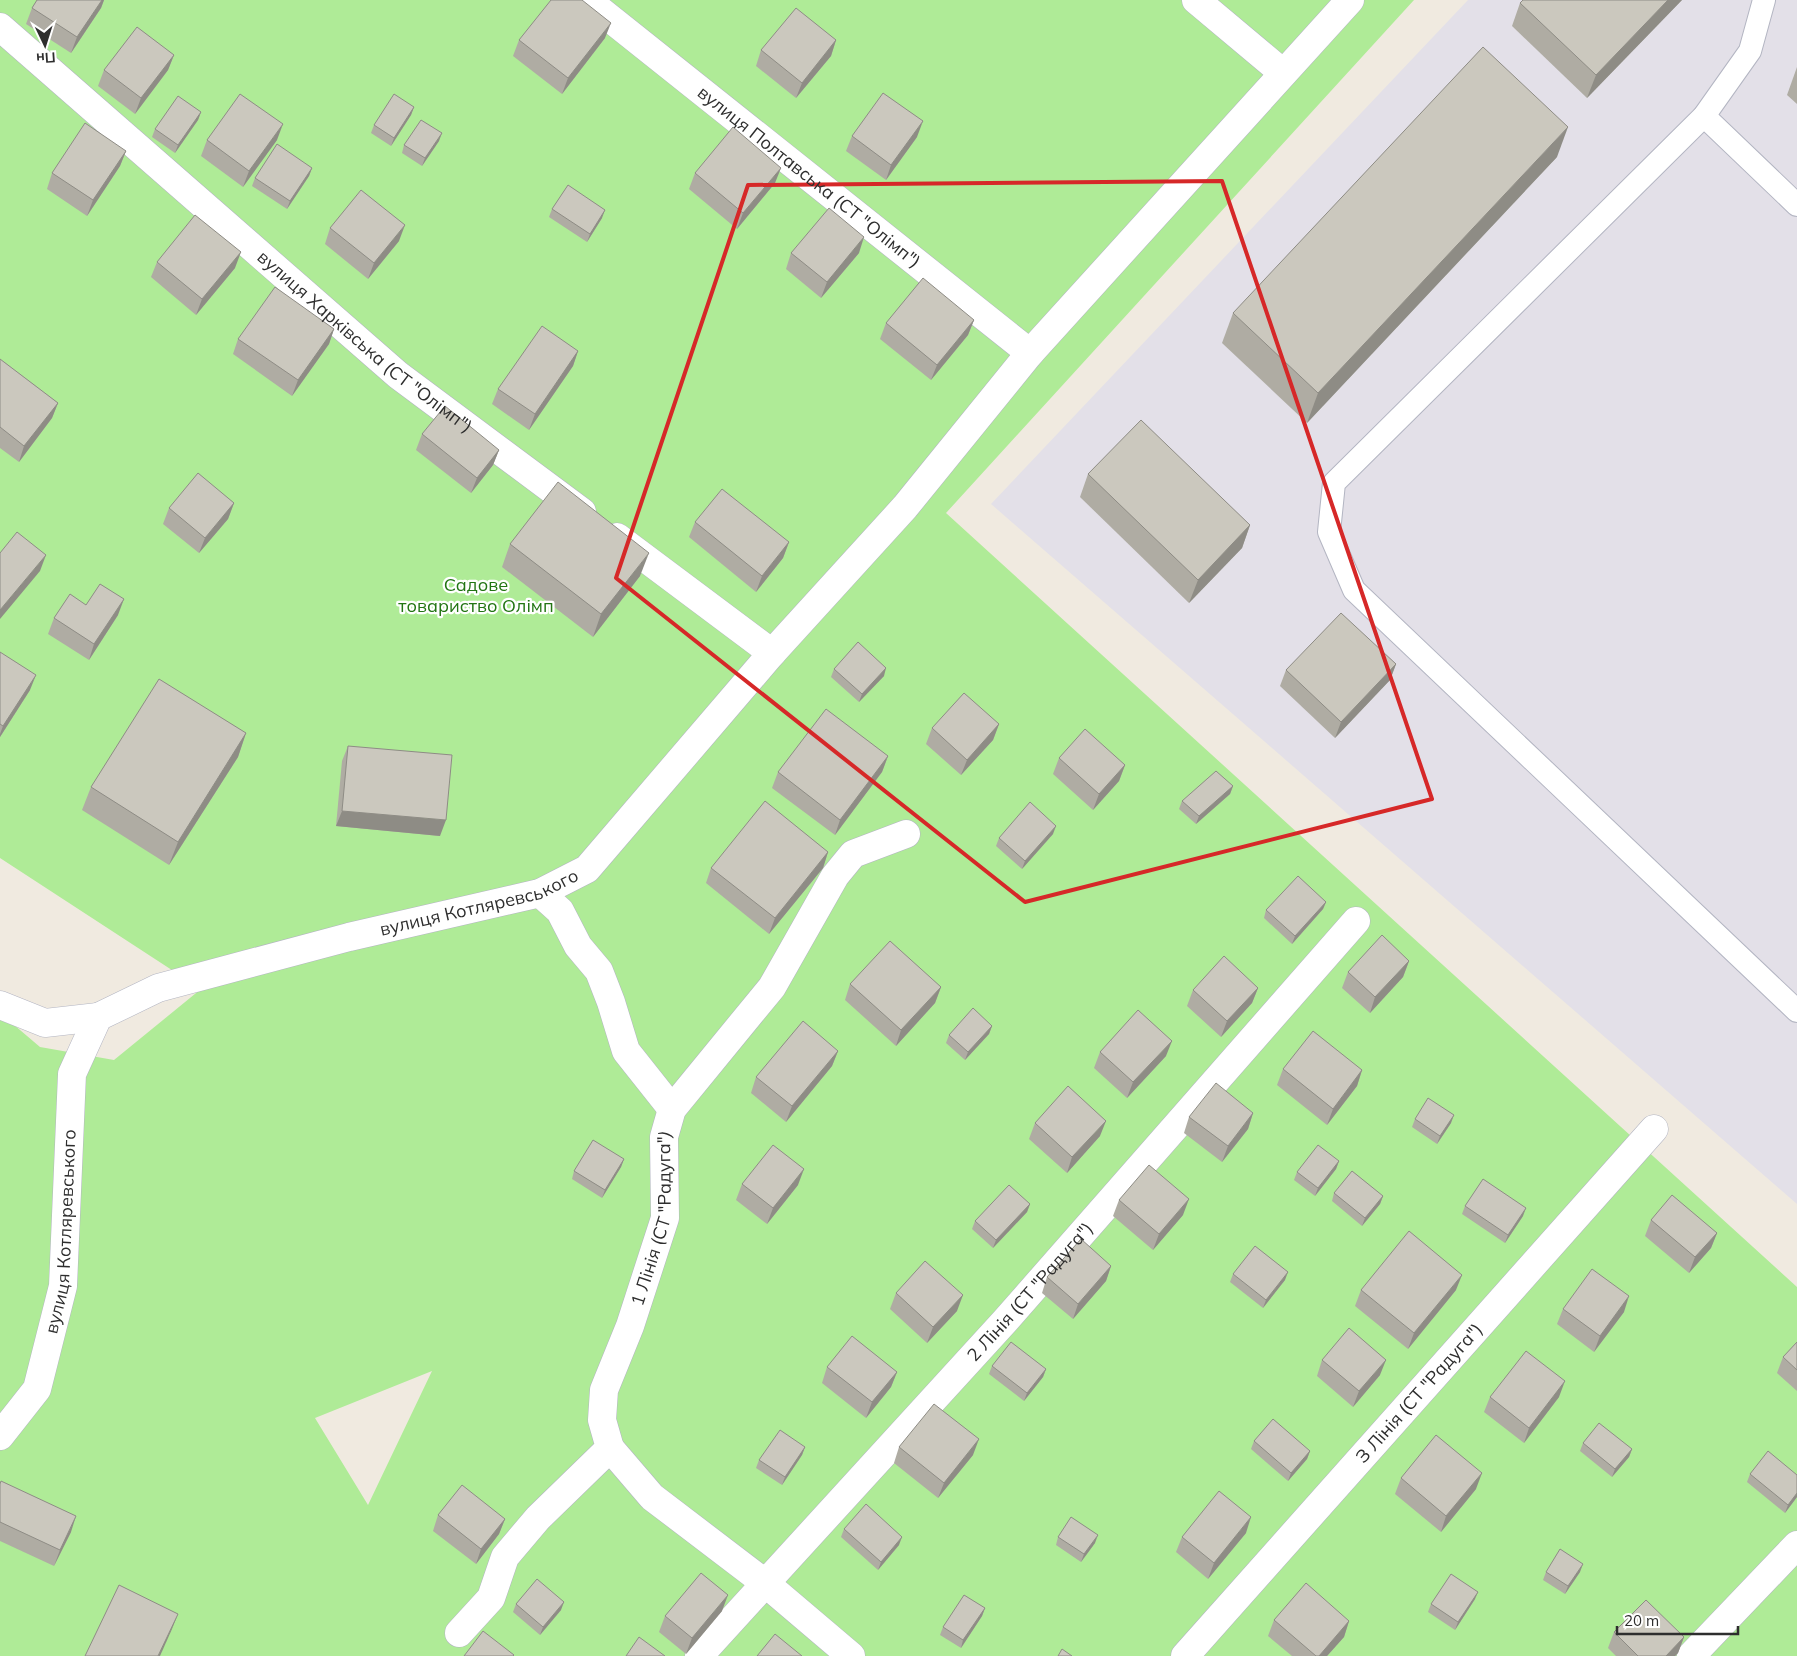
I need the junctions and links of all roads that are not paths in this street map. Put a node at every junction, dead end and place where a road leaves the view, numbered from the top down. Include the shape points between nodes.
1 (587, 0) edge
2 (1196, 0) edge
3 (1350, 0) edge
4 (1764, 0) edge
5 (0, 28) edge
6 (1283, 73) junction
7 (1704, 116) junction
8 (1797, 205) edge
9 (1030, 353) junction
10 (772, 652) junction
11 (906, 834) dead end
12 (540, 893) junction
13 (1356, 921) dead end
14 (0, 1005) edge
15 (1797, 1011) edge
16 (98, 1017) junction
17 (672, 1109) junction
18 (1654, 1129) dead end
19 (0, 1436) edge
20 (610, 1448) junction
21 (1797, 1545) edge
22 (764, 1583) junction
23 (459, 1633) dead end
24 (699, 1656) edge
25 (851, 1656) edge
26 (1185, 1656) edge
27 (1691, 1656) edge

1 - 9 street, вулиця Полтавська (СТ "Олімп")
2 - 6 street
3 - 6 street, вулиця Котляревського
4 - 7 lane via 1750,50
5 - 10 street, вулиця Харківська (СТ "Олімп") via 398,375
6 - 9 street, вулиця Котляревського
7 - 8 lane
7 - 15 lane via 1334,483 1329,532 1354,590
9 - 10 street, вулиця Котляревського via 905,507
10 - 12 street, вулиця Котляревського via 587,870
11 - 17 street, 1 Лінія (СТ "Радуга") via 853,854 835,876 772,987
12 - 16 street, вулиця Котляревського via 349,937 158,988
12 - 17 street via 560,911 578,946 599,971 626,1051
13 - 22 street, 2 Лінія (СТ "Радуга") via 1012,1313
14 - 16 street, вулиця Котляревського via 44,1023
16 - 19 street, вулиця Котляревського via 72,1074 63,1286 37,1389
17 - 20 street, 1 Лінія (СТ "Радуга") via 664,1137 665,1218 630,1326 604,1390 602,1420
18 - 26 street, З Лінія (СТ "Радуга")
20 - 22 street via 652,1497
20 - 23 street via 538,1518 505,1557 491,1598
21 - 27 street
22 - 24 street, 2 Лінія (СТ "Радуга")
22 - 25 street

